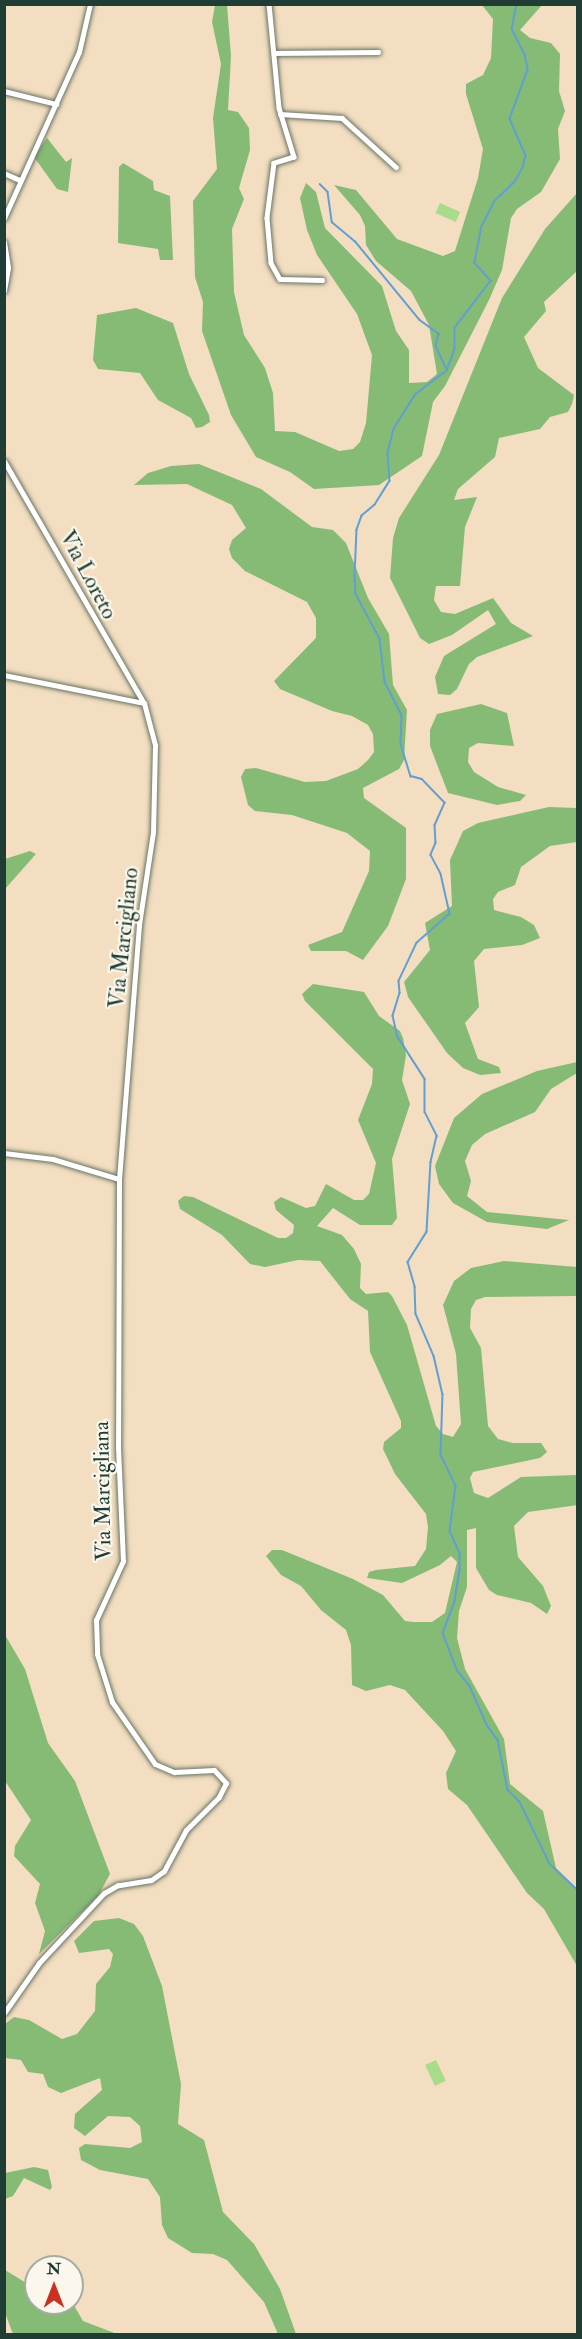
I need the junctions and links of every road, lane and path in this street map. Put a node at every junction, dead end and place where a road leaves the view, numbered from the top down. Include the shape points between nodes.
1 (90, 4) edge
2 (268, 4) edge
3 (378, 51) dead end
4 (274, 53) junction
5 (4, 90) edge
6 (56, 104) junction
7 (280, 114) junction
8 (396, 167) dead end
9 (4, 173) edge
10 (20, 180) junction
11 (4, 218) edge
12 (4, 242) edge
13 (322, 280) dead end
14 (4, 291) edge
15 (4, 461) edge
16 (4, 675) edge
17 (144, 703) junction
18 (4, 1153) edge
19 (119, 1179) junction
20 (4, 2013) edge

1 - 6 street via 81,49
2 - 4 street
3 - 4 street
4 - 7 street
5 - 6 street
6 - 10 street
7 - 8 street via 342,118
7 - 13 street via 294,157 274,163 266,224 272,268 280,279
9 - 10 street
10 - 11 street
12 - 14 street via 8,268
15 - 17 street, Via Loreto
16 - 17 street
17 - 19 street, Via Marcigliano via 154,737 155,808 139,925
18 - 19 street via 53,1159
19 - 20 street, Via Marcigliana via 118,1447 124,1552 121,1571 95,1623 97,1654 112,1702 155,1764 174,1772 214,1770 222,1775 226,1786 186,1830 164,1871 152,1880 118,1885 104,1893 37,1966

